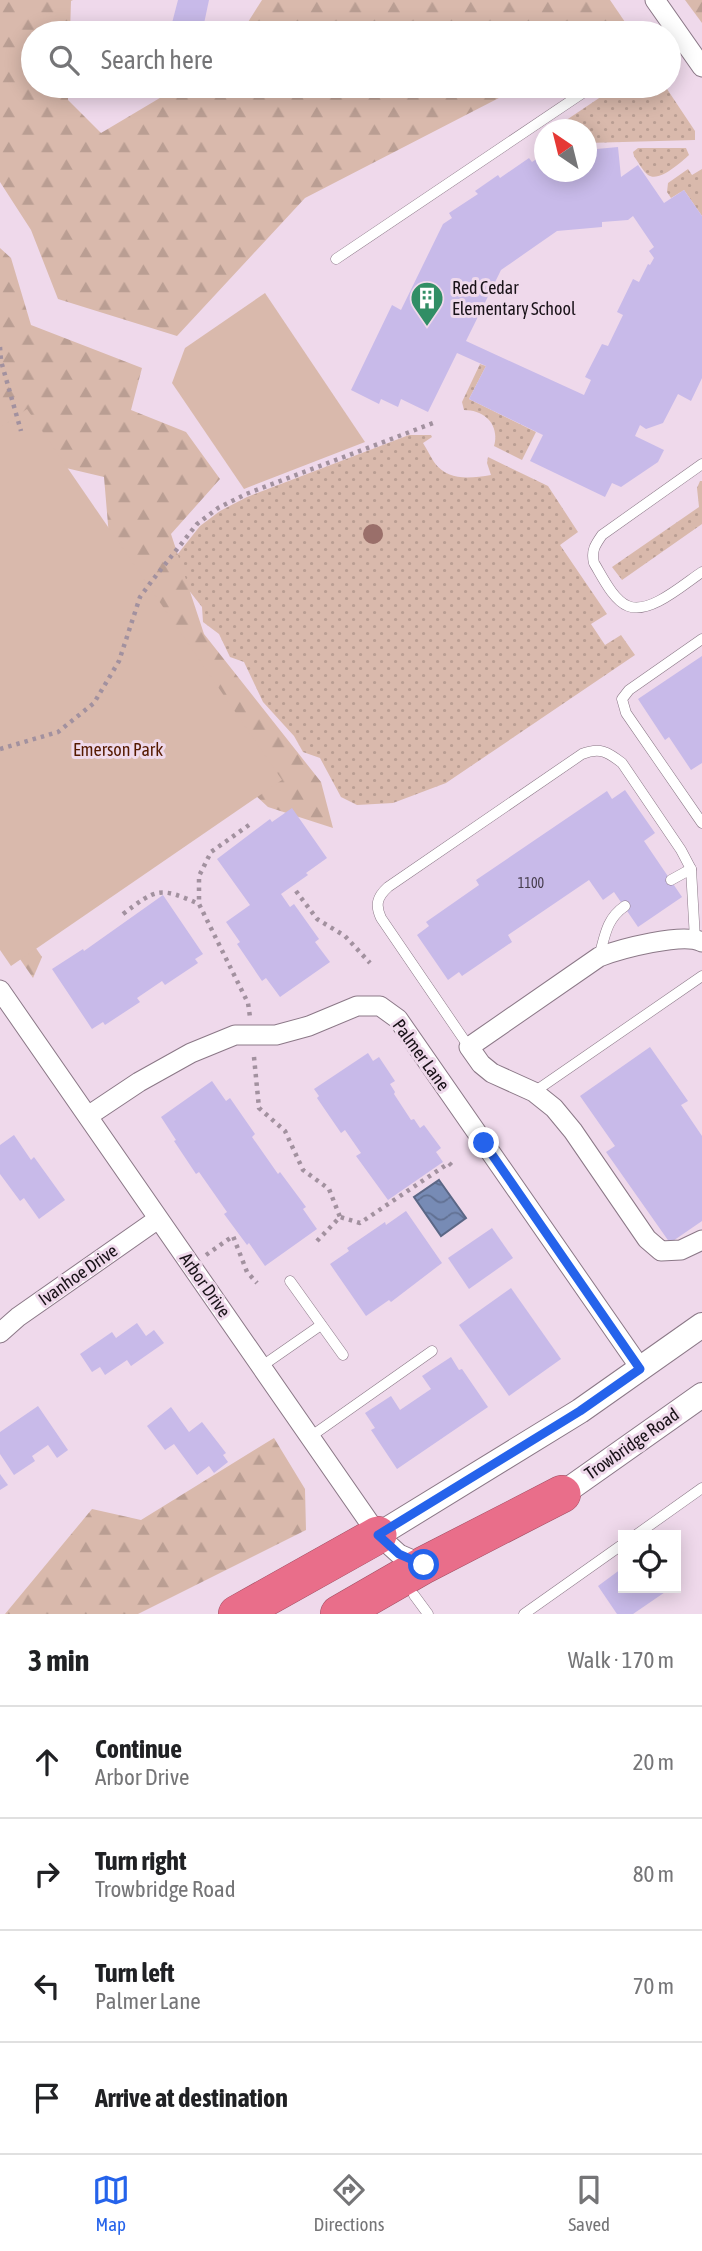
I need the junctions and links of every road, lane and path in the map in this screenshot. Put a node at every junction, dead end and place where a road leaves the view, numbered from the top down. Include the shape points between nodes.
1 (655, 0) edge
2 (666, 21) edge
3 (681, 42) edge
4 (702, 67) edge
5 (575, 98) edge
6 (336, 259) dead end
7 (0, 347) edge
8 (436, 422) dead end
9 (21, 431) dead end
10 (702, 466) edge
11 (702, 572) edge
12 (702, 639) edge
13 (0, 749) edge
14 (702, 823) edge
15 (691, 869) junction
16 (671, 880) dead end
17 (296, 891) dead end
18 (199, 904) dead end
19 (625, 906) dead end
20 (123, 914) dead end
21 (699, 941) edge
22 (599, 957) junction
23 (370, 963) dead end
24 (702, 976) edge
25 (0, 990) edge
26 (469, 1047) junction
27 (534, 1092) junction
28 (88, 1116) junction
29 (452, 1167) dead end
30 (158, 1219) junction
31 (702, 1240) edge
32 (317, 1241) dead end
33 (191, 1266) junction
34 (290, 1280) dead end
35 (257, 1283) dead end
36 (321, 1325) junction
37 (702, 1325) edge
38 (0, 1333) edge
39 (432, 1352) dead end
40 (343, 1355) dead end
41 (262, 1366) junction
42 (640, 1369) junction
43 (697, 1398) edge
44 (310, 1437) junction
45 (702, 1488) edge
46 (562, 1494) joint
47 (643, 1530) edge
48 (378, 1535) junction
49 (618, 1548) edge
50 (422, 1591) edge
51 (237, 1614) edge
52 (339, 1614) edge
53 (384, 1614) edge
54 (524, 1614) edge

1 - 2 street
3 - 4 street
5 - 6 lane
7 - 9 path
8 - 13 path via 218,508 197,524 140,597 119,661 94,703 58,732
10 - 11 lane via 602,535 592,557 617,597 629,607 658,602
12 - 14 lane via 622,699 626,713
15 - 16 lane
15 - 21 lane
15 - 26 lane via 622,764 610,753 594,749 388,887 376,908 381,918
17 - 23 path via 317,919 345,936
18 - 20 path via 162,891
19 - 22 lane via 608,923
21 - 22 street via 617,950
22 - 26 street
24 - 27 lane
25 - 28 street, Arbor Drive
26 - 27 street via 492,1073
27 - 31 street via 573,1131 647,1239 662,1251 681,1250
28 - 30 street, Arbor Drive
28 - 42 street, Palmer Lane via 191,1053 235,1035 276,1035 358,1006 380,1006 398,1019
29 - 32 path via 449,1163 360,1223 340,1217
30 - 33 street, Arbor Drive
30 - 38 street, Ivanhoe Drive
33 - 35 path via 233,1236 247,1272
33 - 41 street, Arbor Drive
34 - 36 lane
36 - 40 lane
36 - 41 lane
37 - 42 street
39 - 44 lane
41 - 44 street, Arbor Drive
42 - 48 street
43 - 46 street, Trowbridge Road
44 - 48 street, Arbor Drive
45 - 47 lane
46 - 50 highway
48 - 50 street, Arbor Drive via 399,1554
48 - 51 highway
49 - 54 lane
50 - 52 highway
50 - 53 highway

